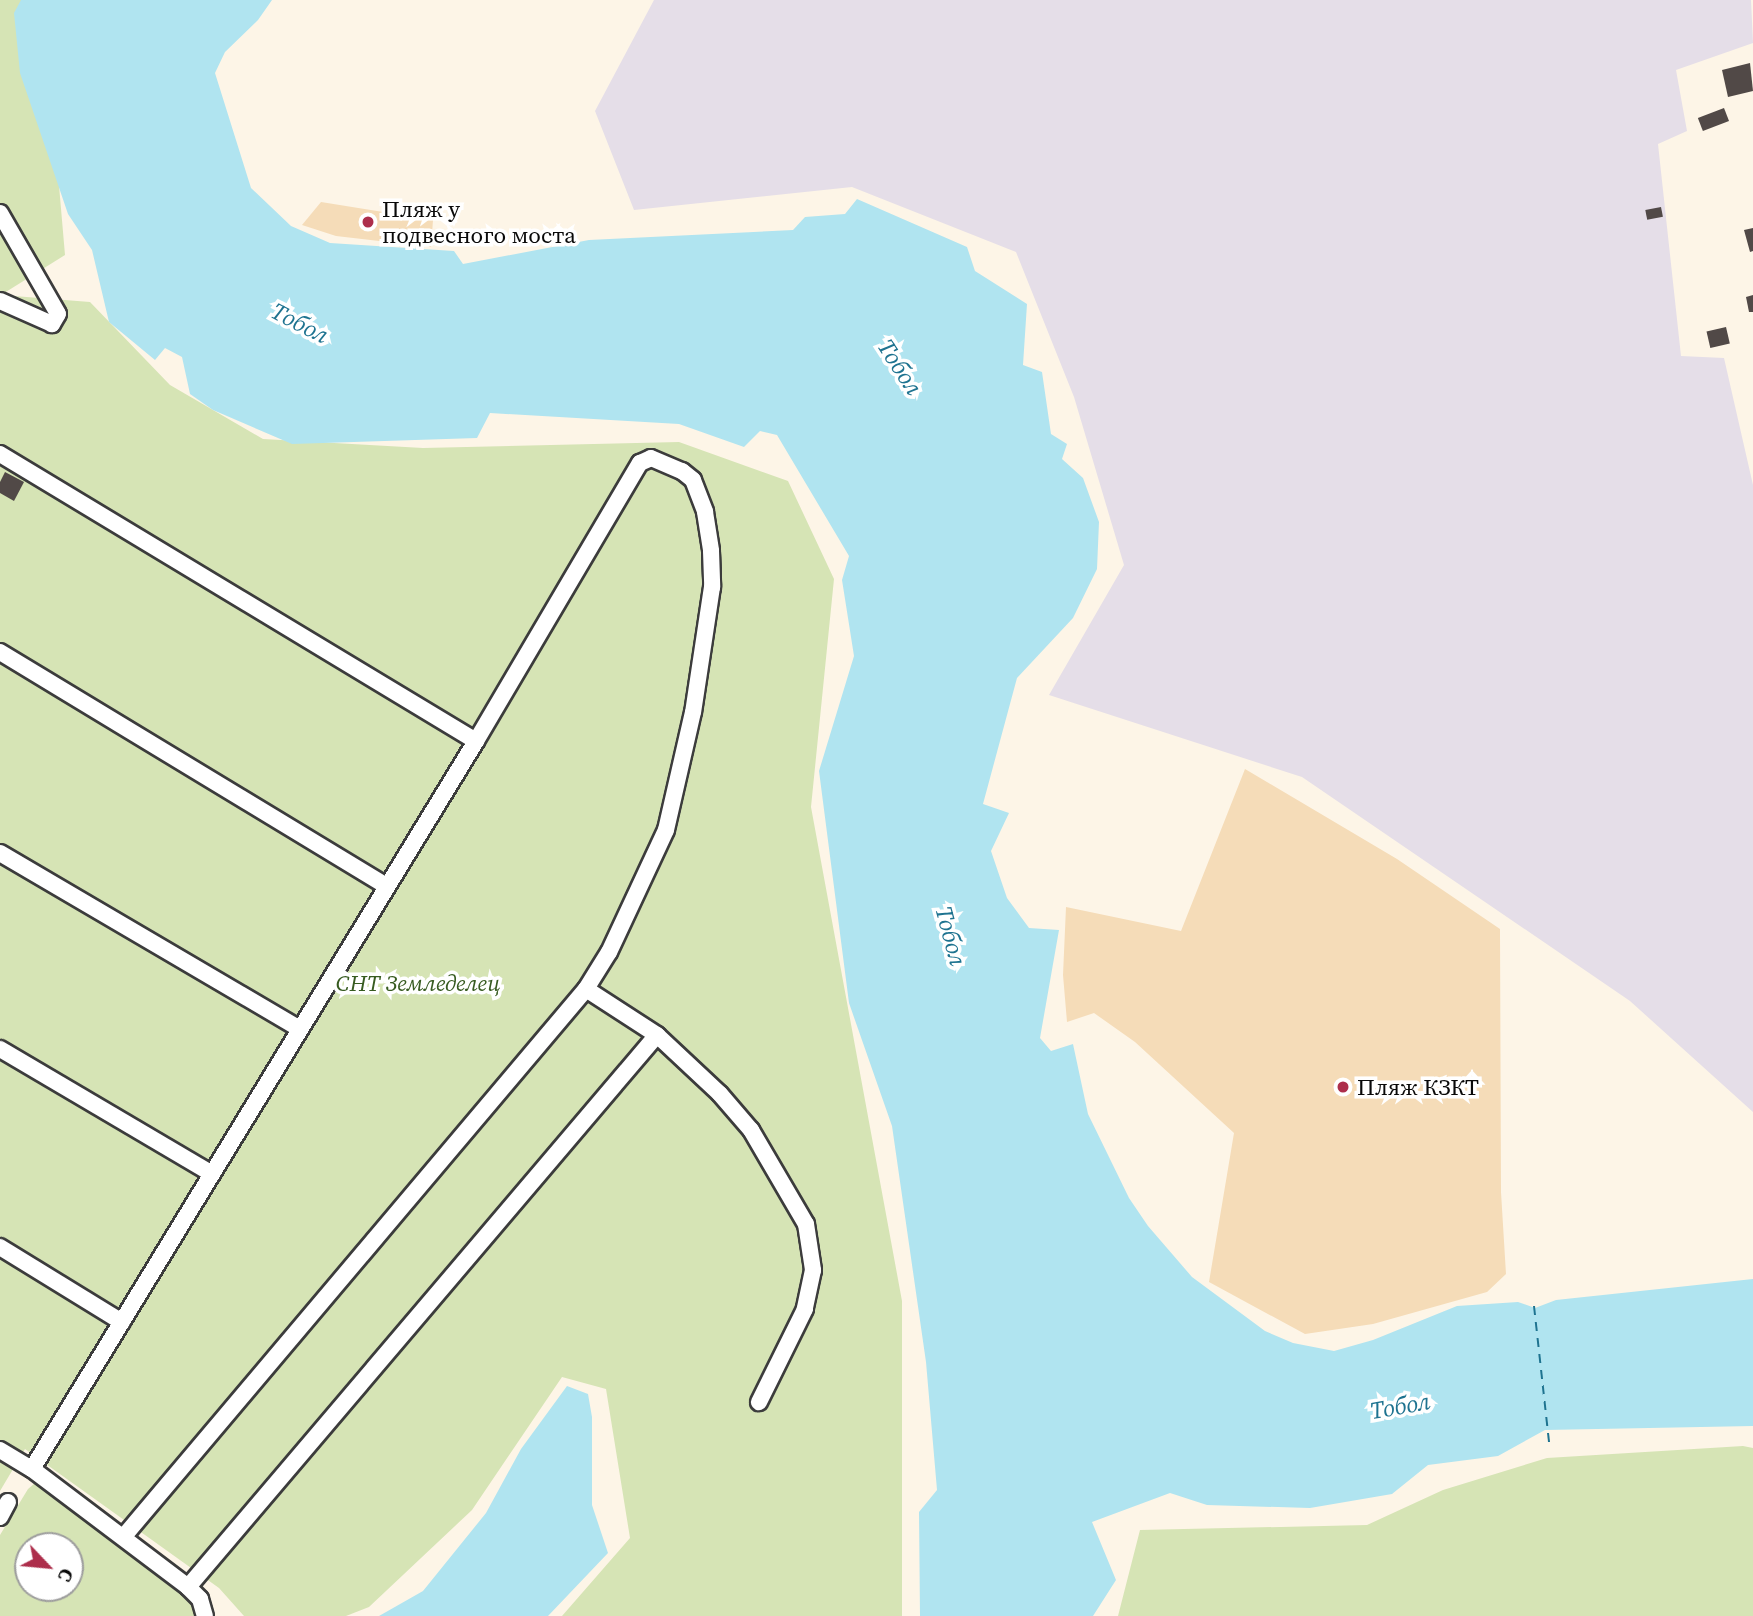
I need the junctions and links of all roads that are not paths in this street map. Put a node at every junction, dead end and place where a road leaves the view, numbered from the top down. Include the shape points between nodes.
1 (0, 213) edge
2 (0, 301) edge
3 (0, 454) edge
4 (0, 652) edge
5 (476, 741) junction
6 (0, 853) edge
7 (386, 886) junction
8 (586, 989) junction
9 (300, 1029) junction
10 (657, 1035) junction
11 (0, 1049) edge
12 (212, 1174) junction
13 (0, 1247) edge
14 (122, 1322) junction
15 (759, 1402) dead end
16 (0, 1450) edge
17 (32, 1469) junction
18 (8, 1502) dead end
19 (0, 1517) edge
20 (124, 1536) junction
21 (188, 1587) junction
22 (205, 1616) edge

1 - 2 street via 58,314 52,324
3 - 5 street
4 - 7 street
5 - 7 street
5 - 8 street via 640,463 651,458 682,471 700,497 711,551 712,587 693,712 666,830 609,952
6 - 9 street
7 - 9 street
8 - 10 street
8 - 20 street
9 - 12 street
10 - 15 street via 751,1130 806,1224 813,1269 805,1309
10 - 21 street
11 - 12 street
12 - 14 street
13 - 14 street
14 - 17 street
16 - 17 street
17 - 20 street
18 - 19 street
20 - 21 street
21 - 22 street via 200,1599

